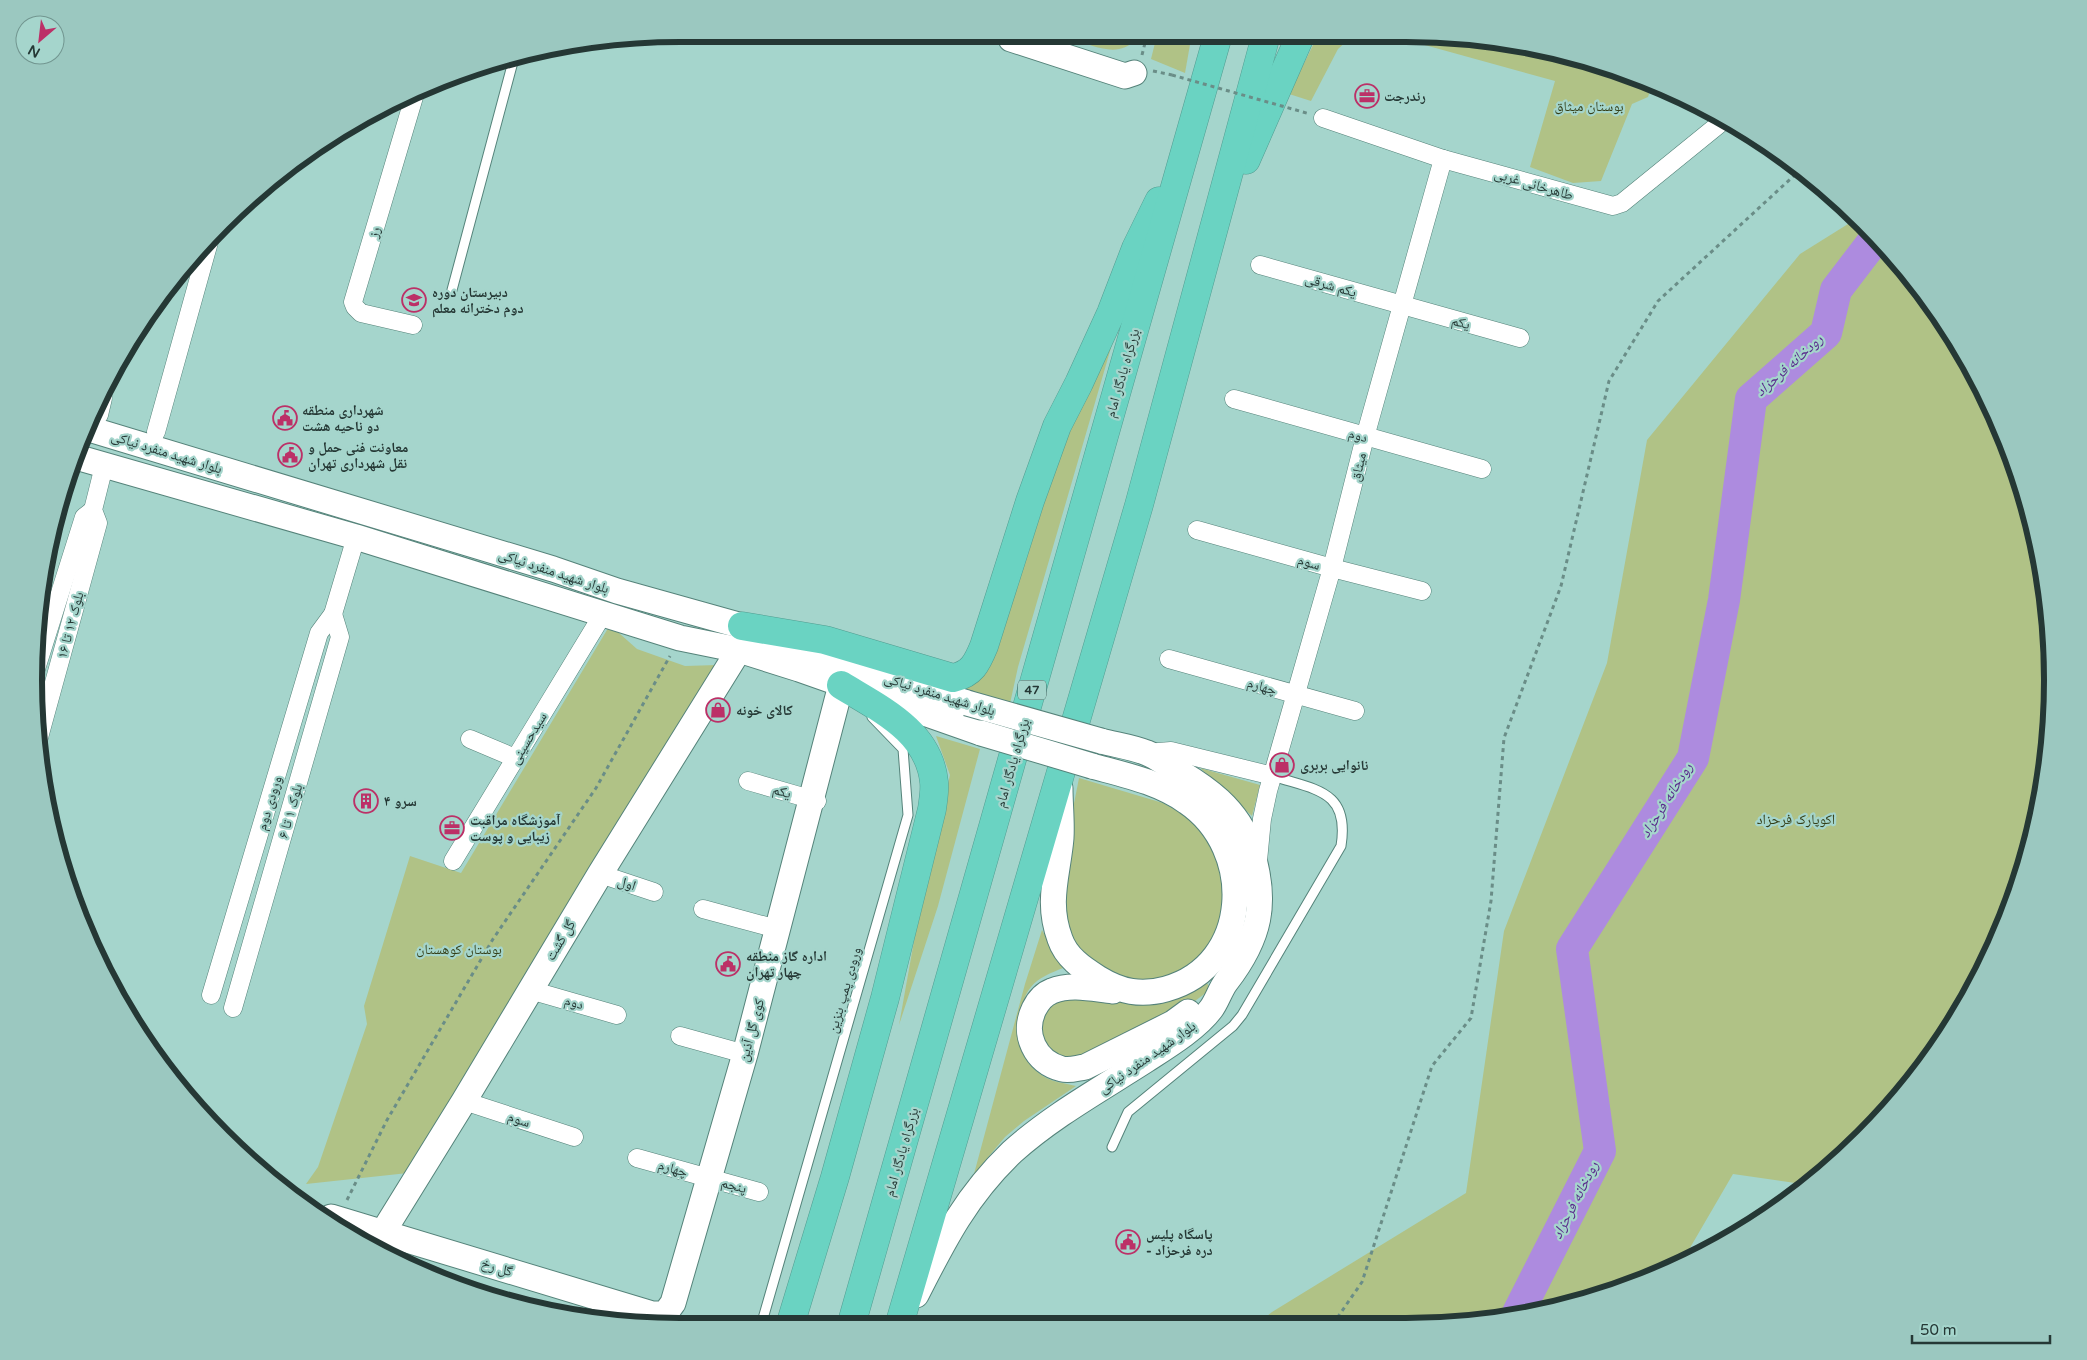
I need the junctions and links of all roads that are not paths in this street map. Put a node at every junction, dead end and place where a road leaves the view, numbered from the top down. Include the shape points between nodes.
1 (1020, 42) edge
2 (1264, 42) edge
3 (1298, 42) edge
4 (1210, 46) edge
5 (512, 65) edge
6 (1134, 73) dead end
7 (413, 101) edge
8 (1317, 116) road end
9 (1719, 124) edge
10 (1190, 134) junction
11 (1443, 158) junction
12 (1212, 234) junction
13 (205, 255) edge
14 (1260, 265) dead end
15 (452, 290) dead end
16 (1402, 306) junction
17 (413, 325) dead end
18 (1520, 338) dead end
19 (1234, 399) dead end
20 (100, 415) edge
21 (101, 415) edge
22 (156, 432) junction
23 (1365, 437) junction
24 (82, 459) edge
25 (104, 466) junction
26 (1482, 469) dead end
27 (93, 510) junction
28 (1197, 530) dead end
29 (356, 537) junction
30 (1332, 568) junction
31 (553, 569) junction
32 (1422, 591) dead end
33 (333, 614) junction
34 (603, 614) junction
35 (740, 638) junction
36 (44, 645) edge
37 (1169, 659) dead end
38 (841, 685) junction
39 (1295, 696) junction
40 (1355, 711) dead end
41 (44, 720) edge
42 (470, 739) dead end
43 (1146, 753) junction
44 (515, 758) junction
45 (1272, 776) junction
46 (1060, 777) junction
47 (748, 781) dead end
48 (814, 800) junction
49 (453, 861) dead end
50 (1257, 869) junction
51 (600, 874) junction
52 (654, 892) dead end
53 (703, 908) dead end
54 (777, 929) junction
55 (1224, 984) junction
56 (530, 990) junction
57 (1128, 993) junction
58 (211, 995) dead end
59 (233, 1008) dead end
60 (618, 1015) dead end
61 (680, 1036) dead end
62 (745, 1054) junction
63 (464, 1101) junction
64 (574, 1137) dead end
65 (1112, 1147) dead end
66 (637, 1158) dead end
67 (708, 1178) junction
68 (760, 1192) dead end
69 (343, 1221) edge
70 (382, 1232) junction
71 (664, 1314) joint
72 (763, 1318) edge
73 (792, 1318) edge
74 (853, 1318) edge
75 (902, 1318) edge
76 (903, 1318) edge

1 - 6 main road via 1125,76
2 - 12 highway
3 - 12 highway
4 - 10 highway
5 - 15 lane
7 - 17 street, رز via 353,302 360,313
8 - 11 street, طاهرخانی غربی
9 - 11 street, طاهرخانی غربی via 1622,203 1613,206
10 - 35 highway via 1058,426 975,667 964,676 953,678 824,640
10 - 74 highway, بزرگراه یادگار امام / 47
11 - 16 street, میثاق
12 - 46 highway
13 - 22 street
14 - 16 street, یکم شرقی
16 - 18 street, یکم
16 - 23 street, میثاق
19 - 23 street, دوم
20 - 31 main road, بلوار شهید منفرد نیاکی
21 - 22 main road
22 - 31 main road via 482,530
23 - 26 street, دوم
23 - 30 street, میثاق
24 - 25 main road, بلوار شهید منفرد نیاکی
25 - 27 street
25 - 29 main road, بلوار شهید منفرد نیاکی
27 - 36 street via 84,517
27 - 41 street, بلوک ۱۲ تا ۱۶ via 98,522
28 - 30 street, سوم
29 - 33 street, ورودی دوم
29 - 34 main road, بلوار شهید منفرد نیاکی
30 - 32 street, سوم
30 - 39 street, میثاق
31 - 35 main road, بلوار شهید منفرد نیاکی
33 - 58 street, ورودی دوم via 320,634
33 - 59 street, بلوک ۱ تا ۶ via 340,637
34 - 35 main road, بلوار شهید منفرد نیاکی via 680,638
34 - 44 street, سیدحسینی
35 - 38 main road, بلوار شهید منفرد نیاکی
35 - 43 main road, بلوار شهید منفرد نیاکی, bridge via 849,666 966,703
35 - 51 main road, گل گشت
37 - 39 street, چهارم
38 - 48 main road, کوی گل آذین
38 - 57 main road, بلوار شهید منفرد نیاکی, bridge via 981,733 1155,784 1188,802 1212,825 1226,846 1235,880 1235,909 1229,930 1218,952 1190,980 1155,992
38 - 72 lane, ورودی پمپ بنزین via 903,749 908,815
38 - 73 highway via 895,718 915,736 930,762 934,783 932,809 885,998
39 - 40 street, چهارم
39 - 45 street, میثاق
42 - 44 street
43 - 45 street via 1171,751
43 - 50 main road, بلوار شهید منفرد نیاکی via 1202,784 1218,799 1235,818
44 - 49 street, سیدحسینی
45 - 50 street, میثاق via 1262,819
45 - 65 lane via 1328,794 1342,816 1341,846 1242,1015 1233,1026 1128,1112
46 - 57 main road, بلوار شهید منفرد نیاکی via 1060,838 1052,898 1060,940 1081,968
46 - 75 highway
47 - 48 street, یکم
48 - 54 main road, کوی گل آذین
50 - 55 main road, بلوار شهید منفرد نیاکی via 1260,886 1258,925 1245,955
51 - 52 street, اول
51 - 56 main road, گل گشت
53 - 54 street
54 - 62 main road, کوی گل آذین
55 - 57 main road via 1174,1023 1085,1067 1062,1069 1043,1060 1036,1052 1028,1033 1030,1017 1047,994 1077,987
55 - 76 main road, بلوار شهید منفرد نیاکی via 1211,1010 1188,1031 1058,1117 1014,1151 983,1182 948,1233
56 - 60 street, دوم
56 - 63 main road, گل گشت
61 - 62 street
62 - 67 main road, کوی گل آذین
63 - 64 street, سوم
63 - 70 main road, گل گشت
66 - 67 street, چهارم
67 - 68 street, پنجم
67 - 71 main road, کوی گل آذین via 673,1303
69 - 70 main road, گل رخ
70 - 71 main road, گل رخ via 652,1314

